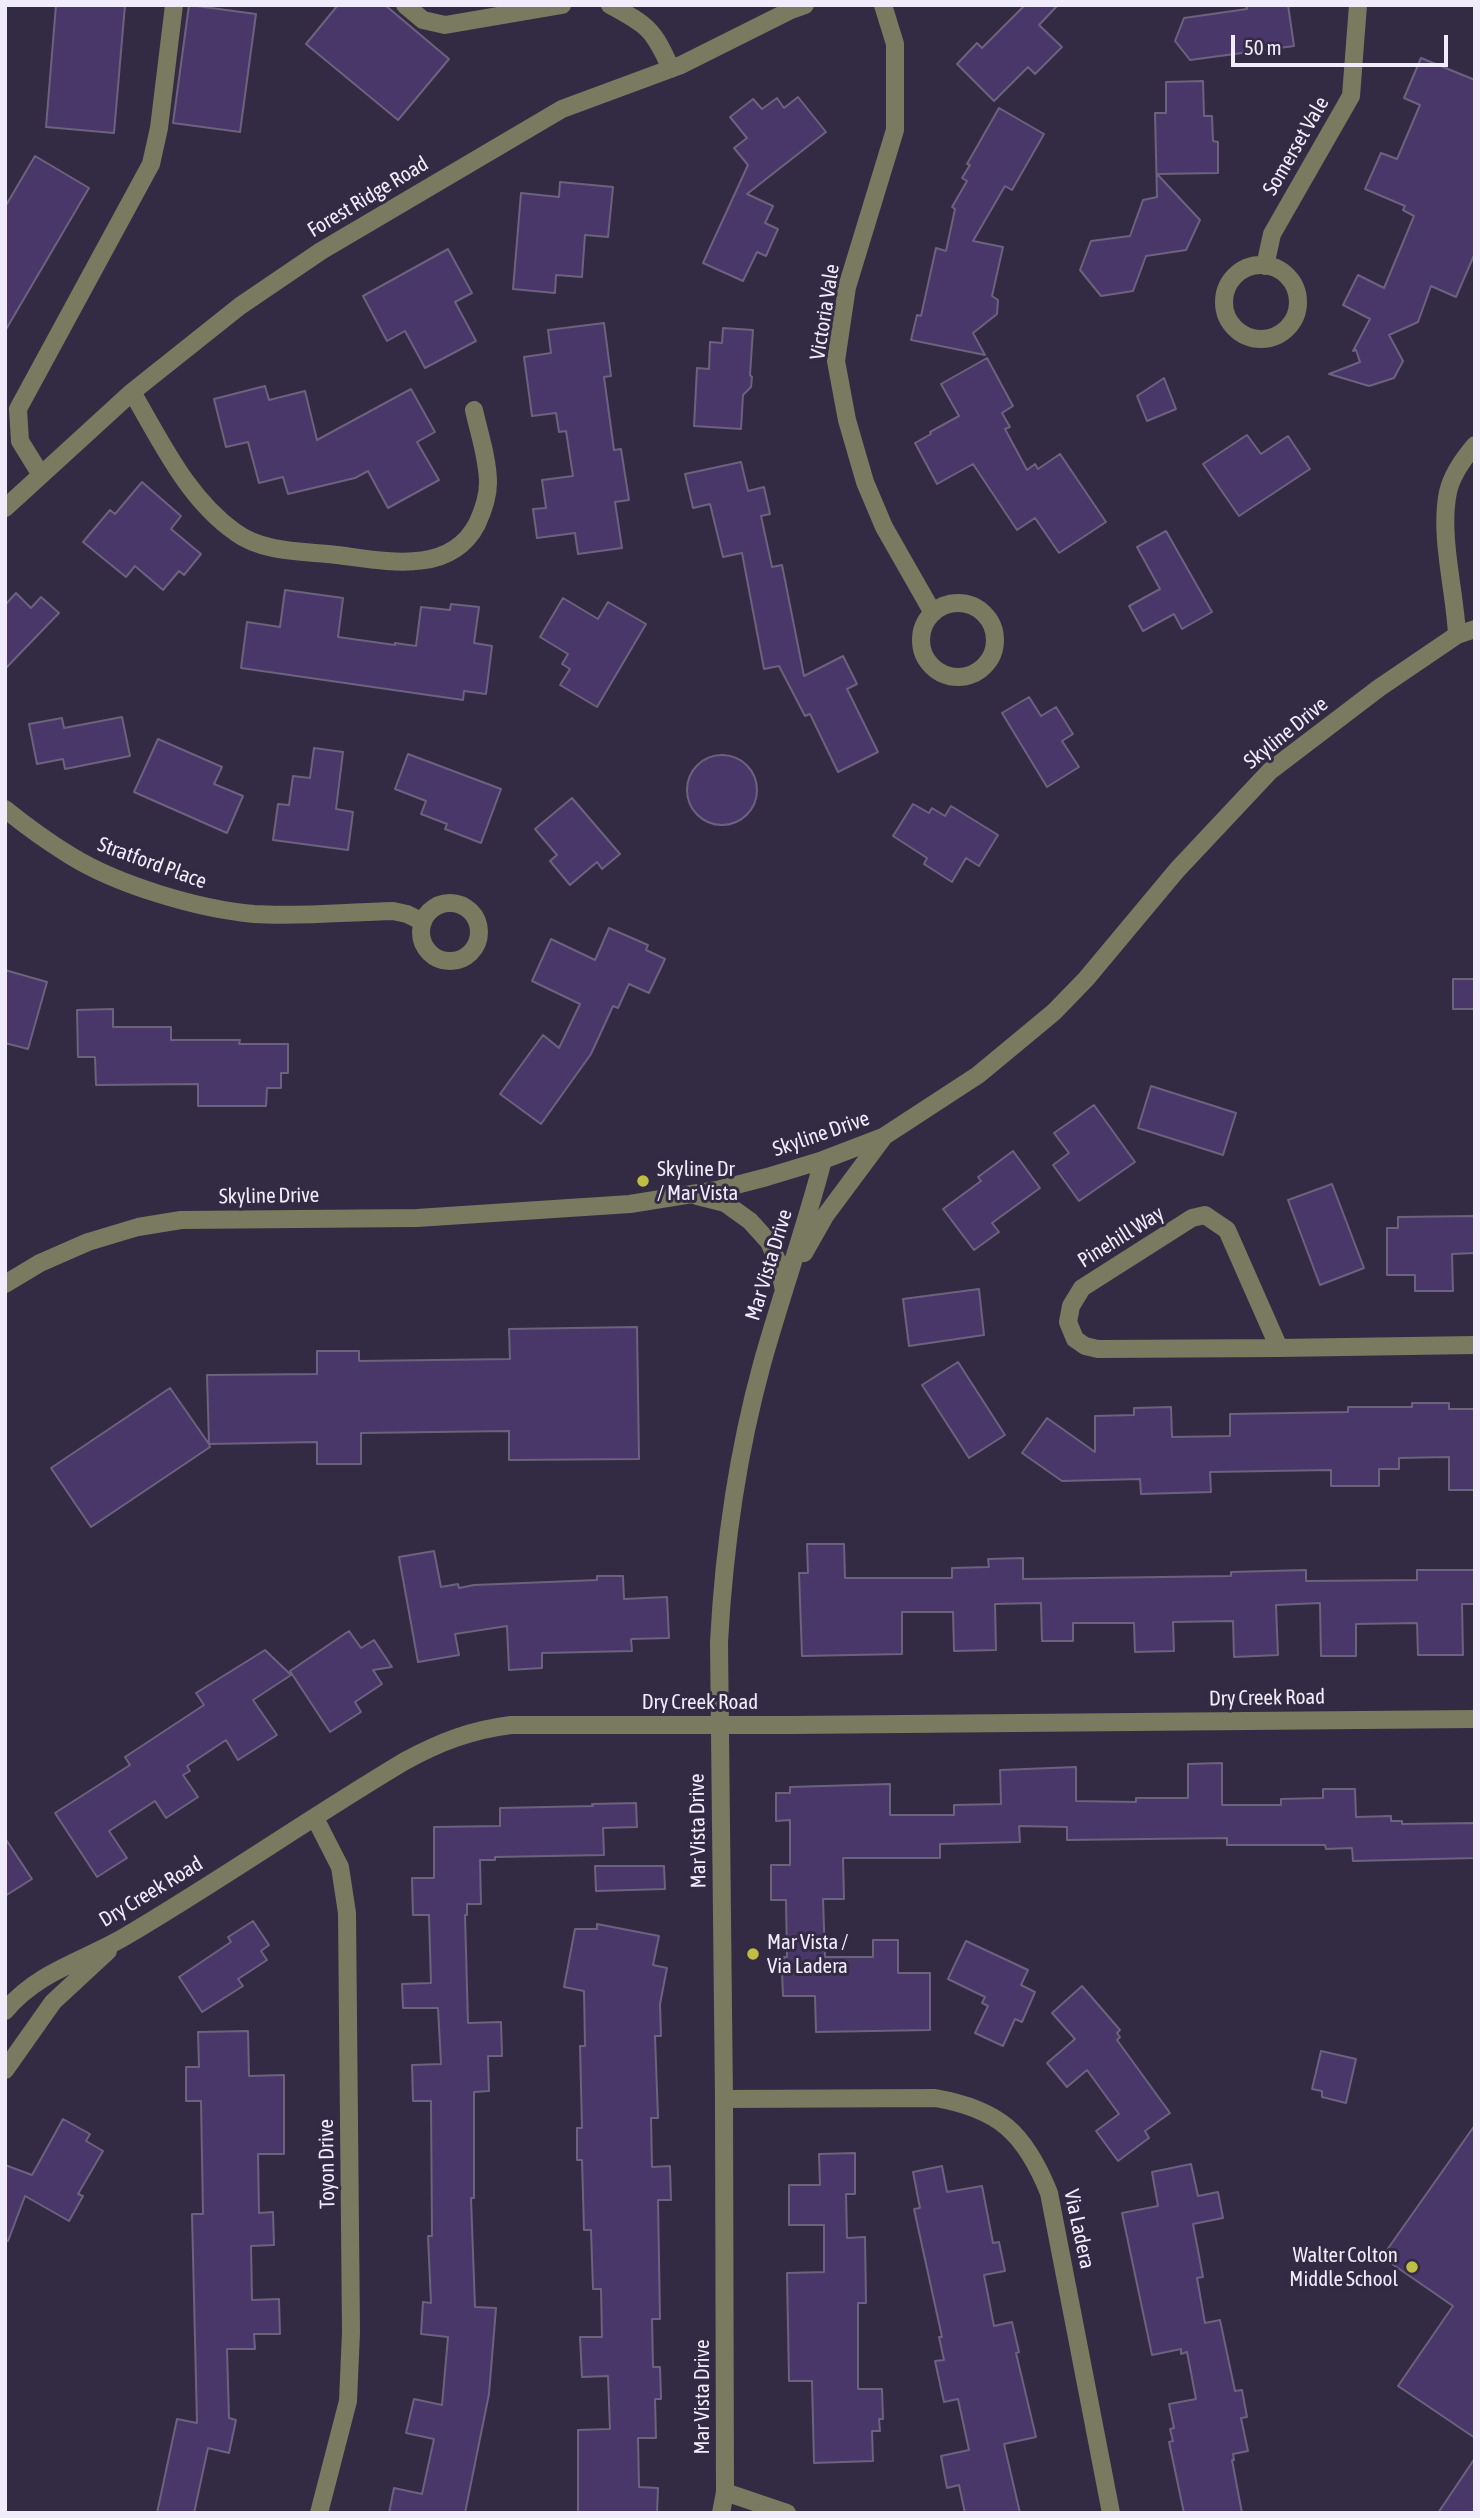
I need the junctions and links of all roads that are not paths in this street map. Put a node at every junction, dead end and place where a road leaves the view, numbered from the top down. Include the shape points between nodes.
1 (174, 5) edge
2 (405, 5) edge
3 (562, 5) edge
4 (610, 5) edge
5 (805, 5) edge
6 (883, 5) edge
7 (1358, 5) edge
8 (671, 69) junction
9 (1265, 266) junction
10 (132, 392) junction
11 (474, 410) dead end
12 (1475, 445) edge
13 (41, 475) junction
14 (5, 508) edge
15 (933, 612) junction
16 (1475, 629) edge
17 (1457, 635) junction
18 (5, 809) edge
19 (423, 922) dead end
20 (883, 1137) junction
21 (823, 1160) junction
22 (690, 1195) junction
23 (5, 1284) edge
24 (784, 1294) junction
25 (1475, 1345) edge
26 (1279, 1348) junction
27 (1475, 1719) edge
28 (719, 1725) junction
29 (314, 1818) junction
30 (124, 1938) junction
31 (5, 2011) edge
32 (5, 2070) edge
33 (724, 2099) junction
34 (725, 2492) junction
35 (319, 2513) edge
36 (721, 2513) edge
37 (787, 2513) edge
38 (1111, 2513) edge

1 - 13 street via 151,164 18,409 20,441
2 - 3 street via 423,20 445,25
4 - 8 street via 638,20 658,39
5 - 8 street, Forest Ridge Road
6 - 15 street, Victoria Vale via 895,44 895,130 848,287 836,361 864,482
7 - 9 street, Somerset Vale via 1351,96 1272,234
8 - 10 street, Forest Ridge Road via 562,109 321,251 240,306
9 - 9 street via 1236,275 1224,297 1230,322 1251,338 1280,334 1297,311 1298,295 1291,281 1280,270
10 - 11 street via 199,500 237,534 278,549 391,562 441,557 473,530 484,507 488,481
10 - 13 street, Forest Ridge Road
12 - 17 street via 1461,461 1448,490 1445,514
13 - 14 street, Forest Ridge Road
15 - 15 street via 921,635 922,648 935,669 963,677 988,662 994,649 988,618 962,603
16 - 17 street, Skyline Drive
17 - 20 street, Skyline Drive via 1270,771 1054,1012 978,1075
18 - 19 street, Stratford Place via 72,857 171,898 256,914 393,911
20 - 21 street, Skyline Drive
20 - 24 street via 825,1216
21 - 22 street, Skyline Drive
21 - 24 street, Mar Vista Drive
22 - 23 street, Skyline Drive via 630,1204 416,1217 181,1220 88,1242
22 - 24 street via 725,1203 750,1221 769,1242
24 - 28 street, Mar Vista Drive via 762,1365 731,1517 722,1583
25 - 26 street, Pinehill Way
26 - 26 street, Pinehill Way via 1098,1349 1074,1339 1068,1322 1071,1306 1083,1288 1192,1218 1205,1215 1227,1230
27 - 28 street, Dry Creek Road
28 - 29 street, Dry Creek Road via 483,1728 433,1745
28 - 33 street, Mar Vista Drive
29 - 30 street, Dry Creek Road
29 - 35 street, Toyon Drive via 340,1867 347,1913 352,2332 348,2401
30 - 31 street, Dry Creek Road via 55,1970
30 - 32 street via 53,2002
33 - 34 street, Mar Vista Drive
33 - 38 street, Via Ladera via 935,2098 990,2114 1027,2148 1049,2193
34 - 36 street, Mar Vista Drive
34 - 37 street

